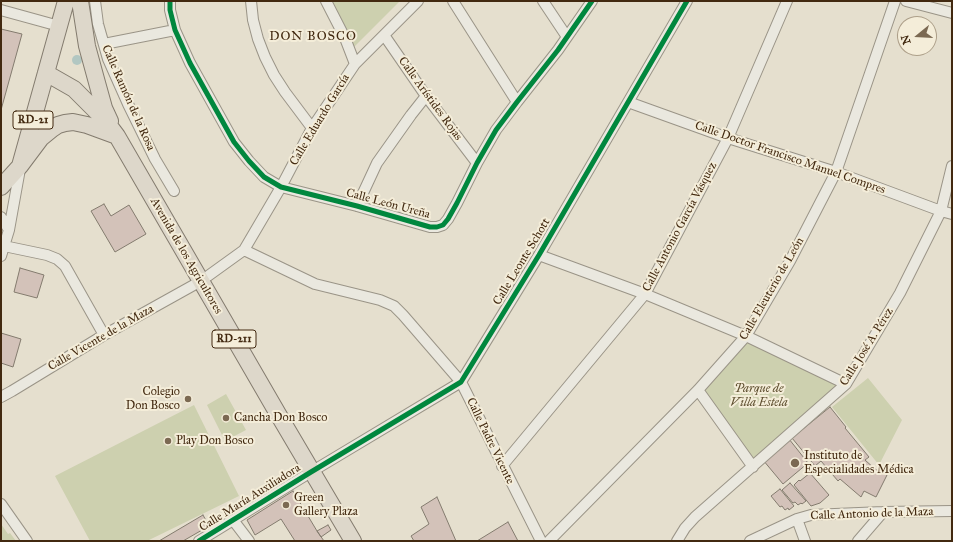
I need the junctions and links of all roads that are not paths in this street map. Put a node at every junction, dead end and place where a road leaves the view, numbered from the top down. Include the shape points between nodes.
1 (66, 1) edge
2 (80, 1) edge
3 (95, 1) edge
4 (170, 1) edge
5 (251, 1) edge
6 (326, 1) edge
7 (418, 1) edge
8 (452, 1) edge
9 (543, 1) edge
10 (592, 1) edge
11 (687, 1) edge
12 (786, 1) edge
13 (895, 1) edge
14 (906, 1) edge
15 (1, 10) edge
16 (952, 14) edge
17 (59, 26) junction
18 (175, 30) junction
19 (384, 34) junction
20 (567, 37) junction
21 (104, 44) junction
22 (355, 64) junction
23 (46, 73) junction
24 (426, 96) junction
25 (517, 102) junction
26 (628, 102) junction
27 (312, 128) junction
28 (116, 134) junction
29 (728, 138) junction
30 (477, 163) junction
31 (20, 166) junction
32 (952, 166) edge
33 (836, 172) junction
34 (1, 187) edge
35 (281, 187) junction
36 (174, 191) dead end
37 (357, 206) junction
38 (941, 211) junction
39 (952, 214) edge
40 (1, 216) edge
41 (9, 230) junction
42 (4, 246) junction
43 (244, 250) junction
44 (539, 255) junction
45 (1, 256) edge
46 (201, 281) junction
47 (645, 294) junction
48 (104, 335) junction
49 (746, 336) junction
50 (461, 382) junction
51 (846, 384) junction
52 (698, 390) junction
53 (1, 397) edge
54 (502, 466) junction
55 (753, 467) junction
56 (311, 472) junction
57 (1, 504) edge
58 (952, 511) edge
59 (883, 512) junction
60 (797, 519) junction
61 (233, 520) junction
62 (26, 541) edge
63 (199, 541) edge
64 (249, 541) edge
65 (353, 541) edge
66 (541, 541) edge
67 (549, 541) edge
68 (677, 541) edge
69 (750, 541) edge
70 (804, 541) edge
71 (858, 541) edge

1 - 17 main road, RD-21
2 - 28 main road via 87,46 104,108
3 - 21 street, Calle Ramón de la Rosa
4 - 18 street, Calle León Ureña
5 - 27 street via 256,33 265,57 285,92
6 - 22 street
7 - 19 street, Calle Eduardo García
8 - 25 street
9 - 20 street
10 - 20 street, Calle León Ureña
11 - 26 street, Calle Leonte Schott
12 - 29 street, Calle Antonio García Vásquez
13 - 33 street, Calle Eleuterio de León
14 - 16 street
15 - 17 street
17 - 23 main road, RD-21
18 - 21 street
18 - 35 street, Calle León Ureña via 190,63 234,142 264,177
19 - 22 street, Calle Eduardo García
19 - 24 street, Calle Arístides Rojas
20 - 25 street, Calle León Ureña
21 - 36 street, Calle Ramón de la Rosa via 128,104 155,160
22 - 27 street, Calle Eduardo García
23 - 28 main road, Avenida de los Agricultores / RD-211 via 74,89
23 - 31 main road, RD-21
24 - 30 street, Calle Arístides Rojas
24 - 37 street via 377,163
25 - 30 street, Calle León Ureña via 496,130
26 - 29 street, Calle Doctor Francisco Manuel Compres
26 - 44 street, Calle Leonte Schott
27 - 35 street, Calle Eduardo García
28 - 31 main road via 73,122 58,125 41,138
28 - 46 main road, Avenida de los Agricultores / RD-211
29 - 33 street, Calle Doctor Francisco Manuel Compres
29 - 47 street, Calle Antonio García Vásquez
30 - 37 street, Calle León Ureña via 443,225 430,227
31 - 34 main road, RD-21
31 - 41 street
32 - 38 street, Calle José A. Pérez
33 - 38 street, Calle Doctor Francisco Manuel Compres
33 - 49 street, Calle Eleuterio de León via 790,261
35 - 37 street, Calle León Ureña
35 - 43 street, Calle Eduardo García
38 - 39 street, Calle Doctor Francisco Manuel Compres
38 - 51 street, Calle José A. Pérez via 900,293
40 - 41 street
41 - 42 street
42 - 45 street
42 - 48 street via 47,255 65,266
43 - 46 street, Calle Eduardo García
43 - 50 street, Calle Padre Vicente via 315,284 380,300 394,306
44 - 47 street
44 - 50 street, Calle Leonte Schott
46 - 48 street, Calle Vicente de la Maza
46 - 56 main road, Avenida de los Agricultores / RD-211
47 - 49 street
47 - 54 street, Calle Antonio García Vásquez
48 - 53 street, Calle Vicente de la Maza
49 - 51 street
49 - 52 street, Calle Eleuterio de León
50 - 54 street, Calle Padre Vicente
50 - 56 street, Calle Leonte Schott
51 - 55 street, Calle José A. Pérez
52 - 55 street
52 - 67 street, Calle Eleuterio de León
54 - 66 street, Calle Padre Vicente
55 - 68 street, Calle José A. Pérez via 695,517
56 - 61 street, Calle María Auxiliadora
56 - 65 main road, Avenida de los Agricultores / RD-211
57 - 62 street
58 - 59 street, Calle Antonio de la Maza
59 - 60 street, Calle Antonio de la Maza via 811,515
59 - 71 street
60 - 69 street, Calle Antonio de la Maza
60 - 70 street
61 - 63 street, Calle María Auxiliadora
61 - 64 street

